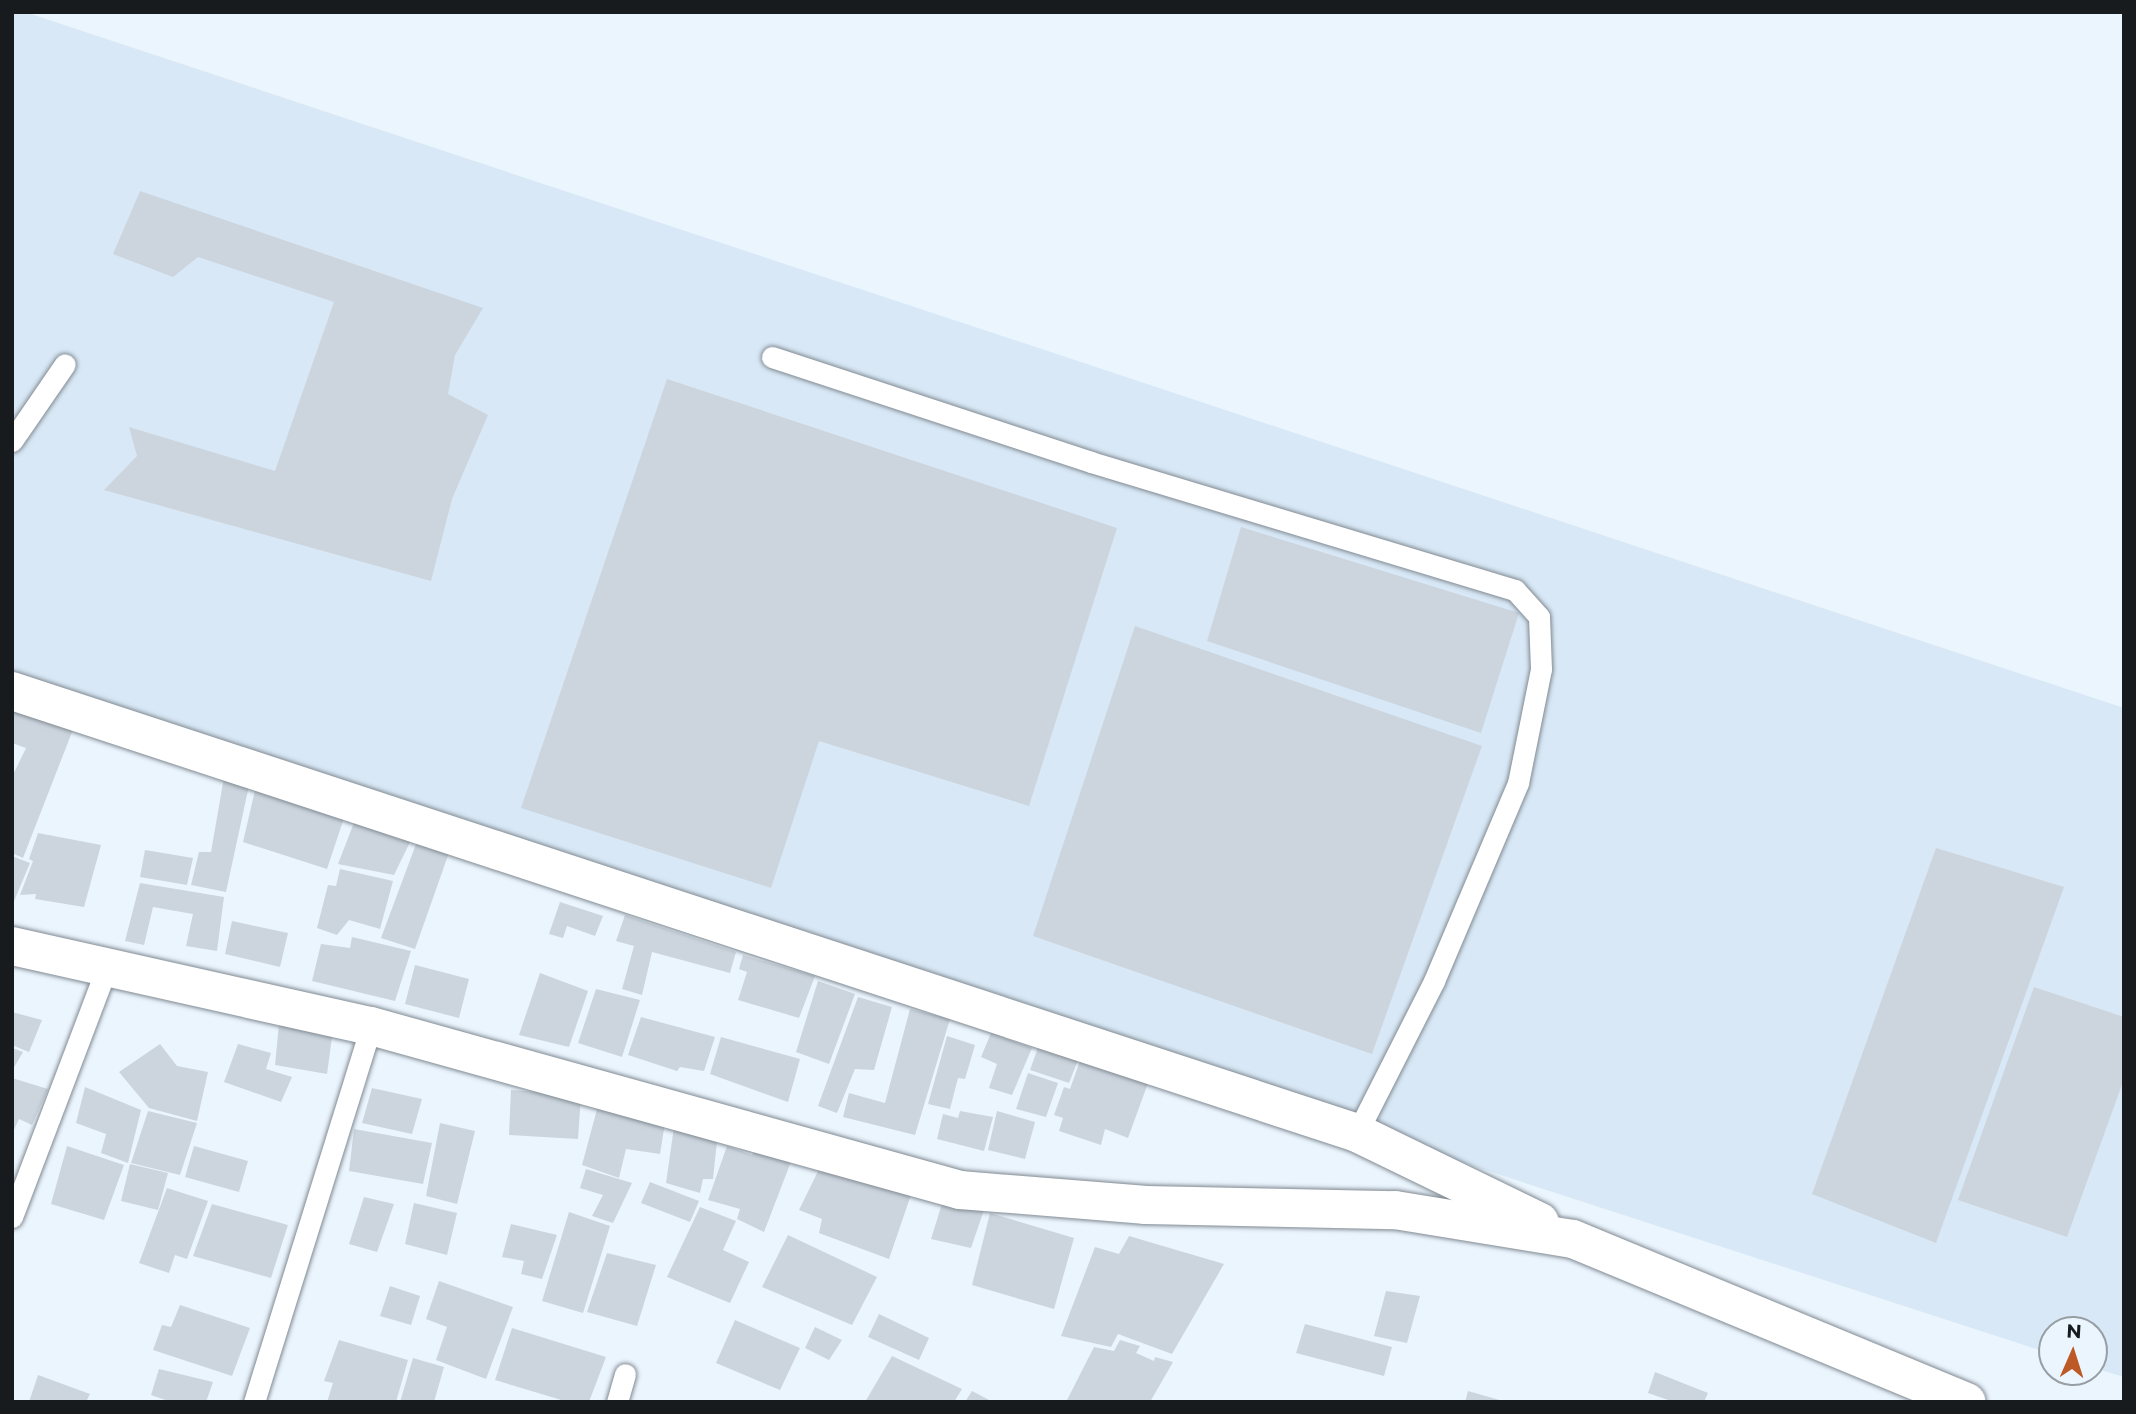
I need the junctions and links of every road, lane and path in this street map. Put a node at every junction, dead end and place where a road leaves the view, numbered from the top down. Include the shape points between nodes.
1 (772, 358) dead end
2 (65, 365) dead end
3 (12, 441) edge
4 (12, 691) edge
5 (12, 946) edge
6 (107, 967) junction
7 (371, 1026) junction
8 (1357, 1133) junction
9 (12, 1217) edge
10 (1573, 1239) junction
11 (625, 1374) dead end
12 (1954, 1400) edge
13 (254, 1402) edge
14 (617, 1402) edge

1 - 8 lane via 1091,462 1516,590 1539,617 1541,669 1518,783 1434,981
2 - 3 lane
4 - 8 street
5 - 6 street
6 - 7 street
6 - 9 lane
7 - 10 street via 960,1190 1146,1205 1395,1210
7 - 13 lane
8 - 10 street
10 - 12 street
11 - 14 lane

